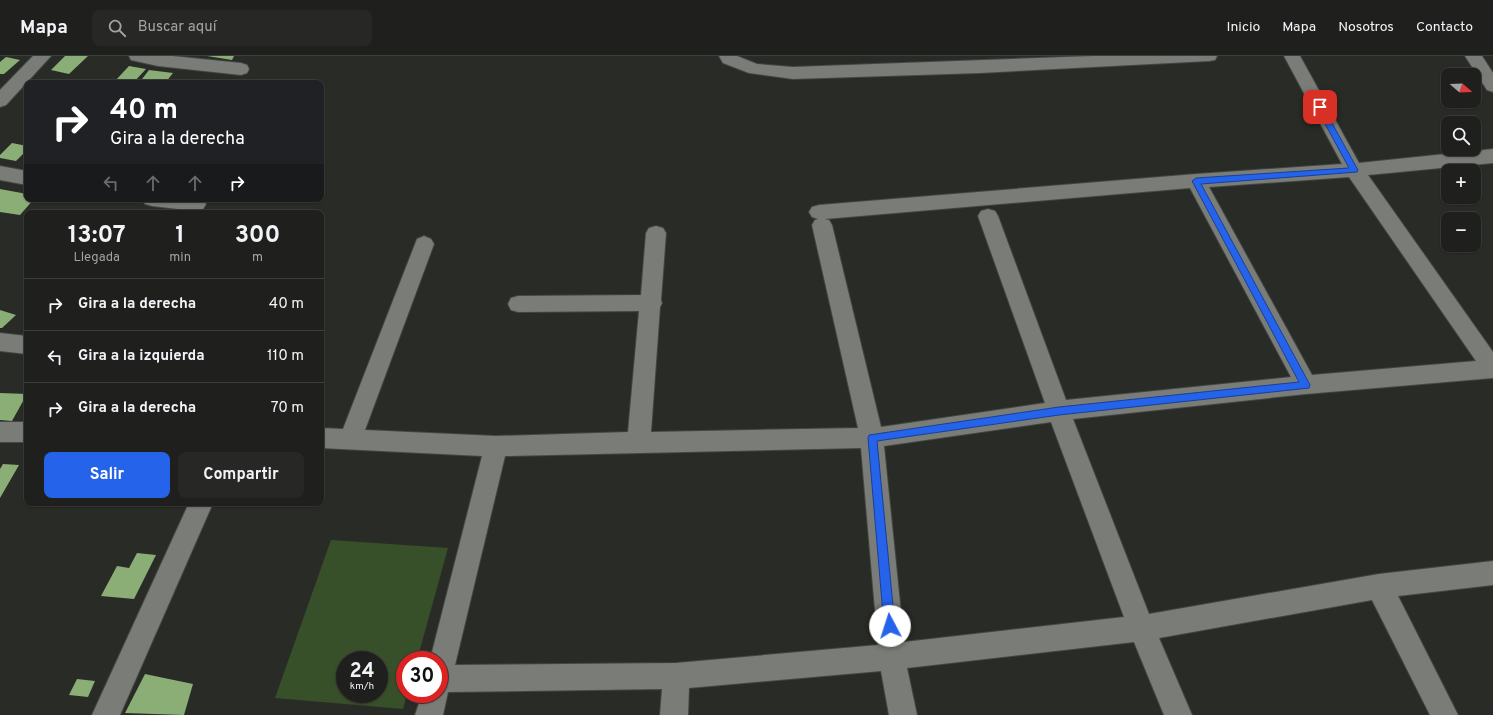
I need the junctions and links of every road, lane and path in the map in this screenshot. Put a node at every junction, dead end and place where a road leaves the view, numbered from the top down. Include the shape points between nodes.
1 (43, 56) edge
2 (137, 56) edge
3 (726, 56) edge
4 (1210, 56) edge
5 (1292, 56) edge
6 (1473, 56) edge
7 (1168, 58) edge
8 (241, 69) dead end
9 (1493, 86) edge
10 (0, 101) edge
11 (1493, 156) edge
12 (1354, 170) junction
13 (0, 173) edge
14 (24, 177) edge
15 (1196, 181) junction
16 (178, 202) edge
17 (196, 204) dead end
18 (988, 216) dead end
19 (656, 234) dead end
20 (424, 244) dead end
21 (652, 303) junction
22 (518, 304) dead end
23 (0, 342) edge
24 (24, 345) edge
25 (1493, 369) edge
26 (1306, 385) junction
27 (1059, 411) junction
28 (0, 432) edge
29 (24, 432) edge
30 (324, 438) edge
31 (872, 438) junction
32 (350, 440) junction
33 (639, 442) junction
34 (496, 446) junction
35 (200, 506) edge
36 (1493, 573) edge
37 (1379, 586) junction
38 (1140, 628) junction
39 (446, 651) edge
40 (892, 657) junction
41 (676, 676) junction
42 (448, 678) edge
43 (432, 703) edge
44 (106, 715) edge
45 (429, 715) edge
46 (674, 715) edge
47 (903, 715) edge
48 (1178, 715) edge
49 (1444, 715) edge

1 - 10 street
2 - 8 street
3 - 7 street via 755,69 793,73
4 - 7 street
5 - 12 street
6 - 9 street
11 - 12 street
12 - 15 street
12 - 25 street
13 - 14 street
15 - 26 street
15 - 31 street via 820,219
16 - 17 street
18 - 27 street
19 - 21 street
20 - 32 street
21 - 22 street
21 - 33 street
23 - 24 street
25 - 26 street
26 - 27 street
27 - 31 street
27 - 38 street
28 - 29 street
30 - 32 street
31 - 33 street
31 - 40 street
32 - 34 street
33 - 34 street
34 - 39 street
35 - 44 street
36 - 37 street
37 - 38 street
37 - 49 street
38 - 40 street
38 - 48 street
40 - 41 street
40 - 47 street
41 - 42 street
41 - 46 street
43 - 45 street

